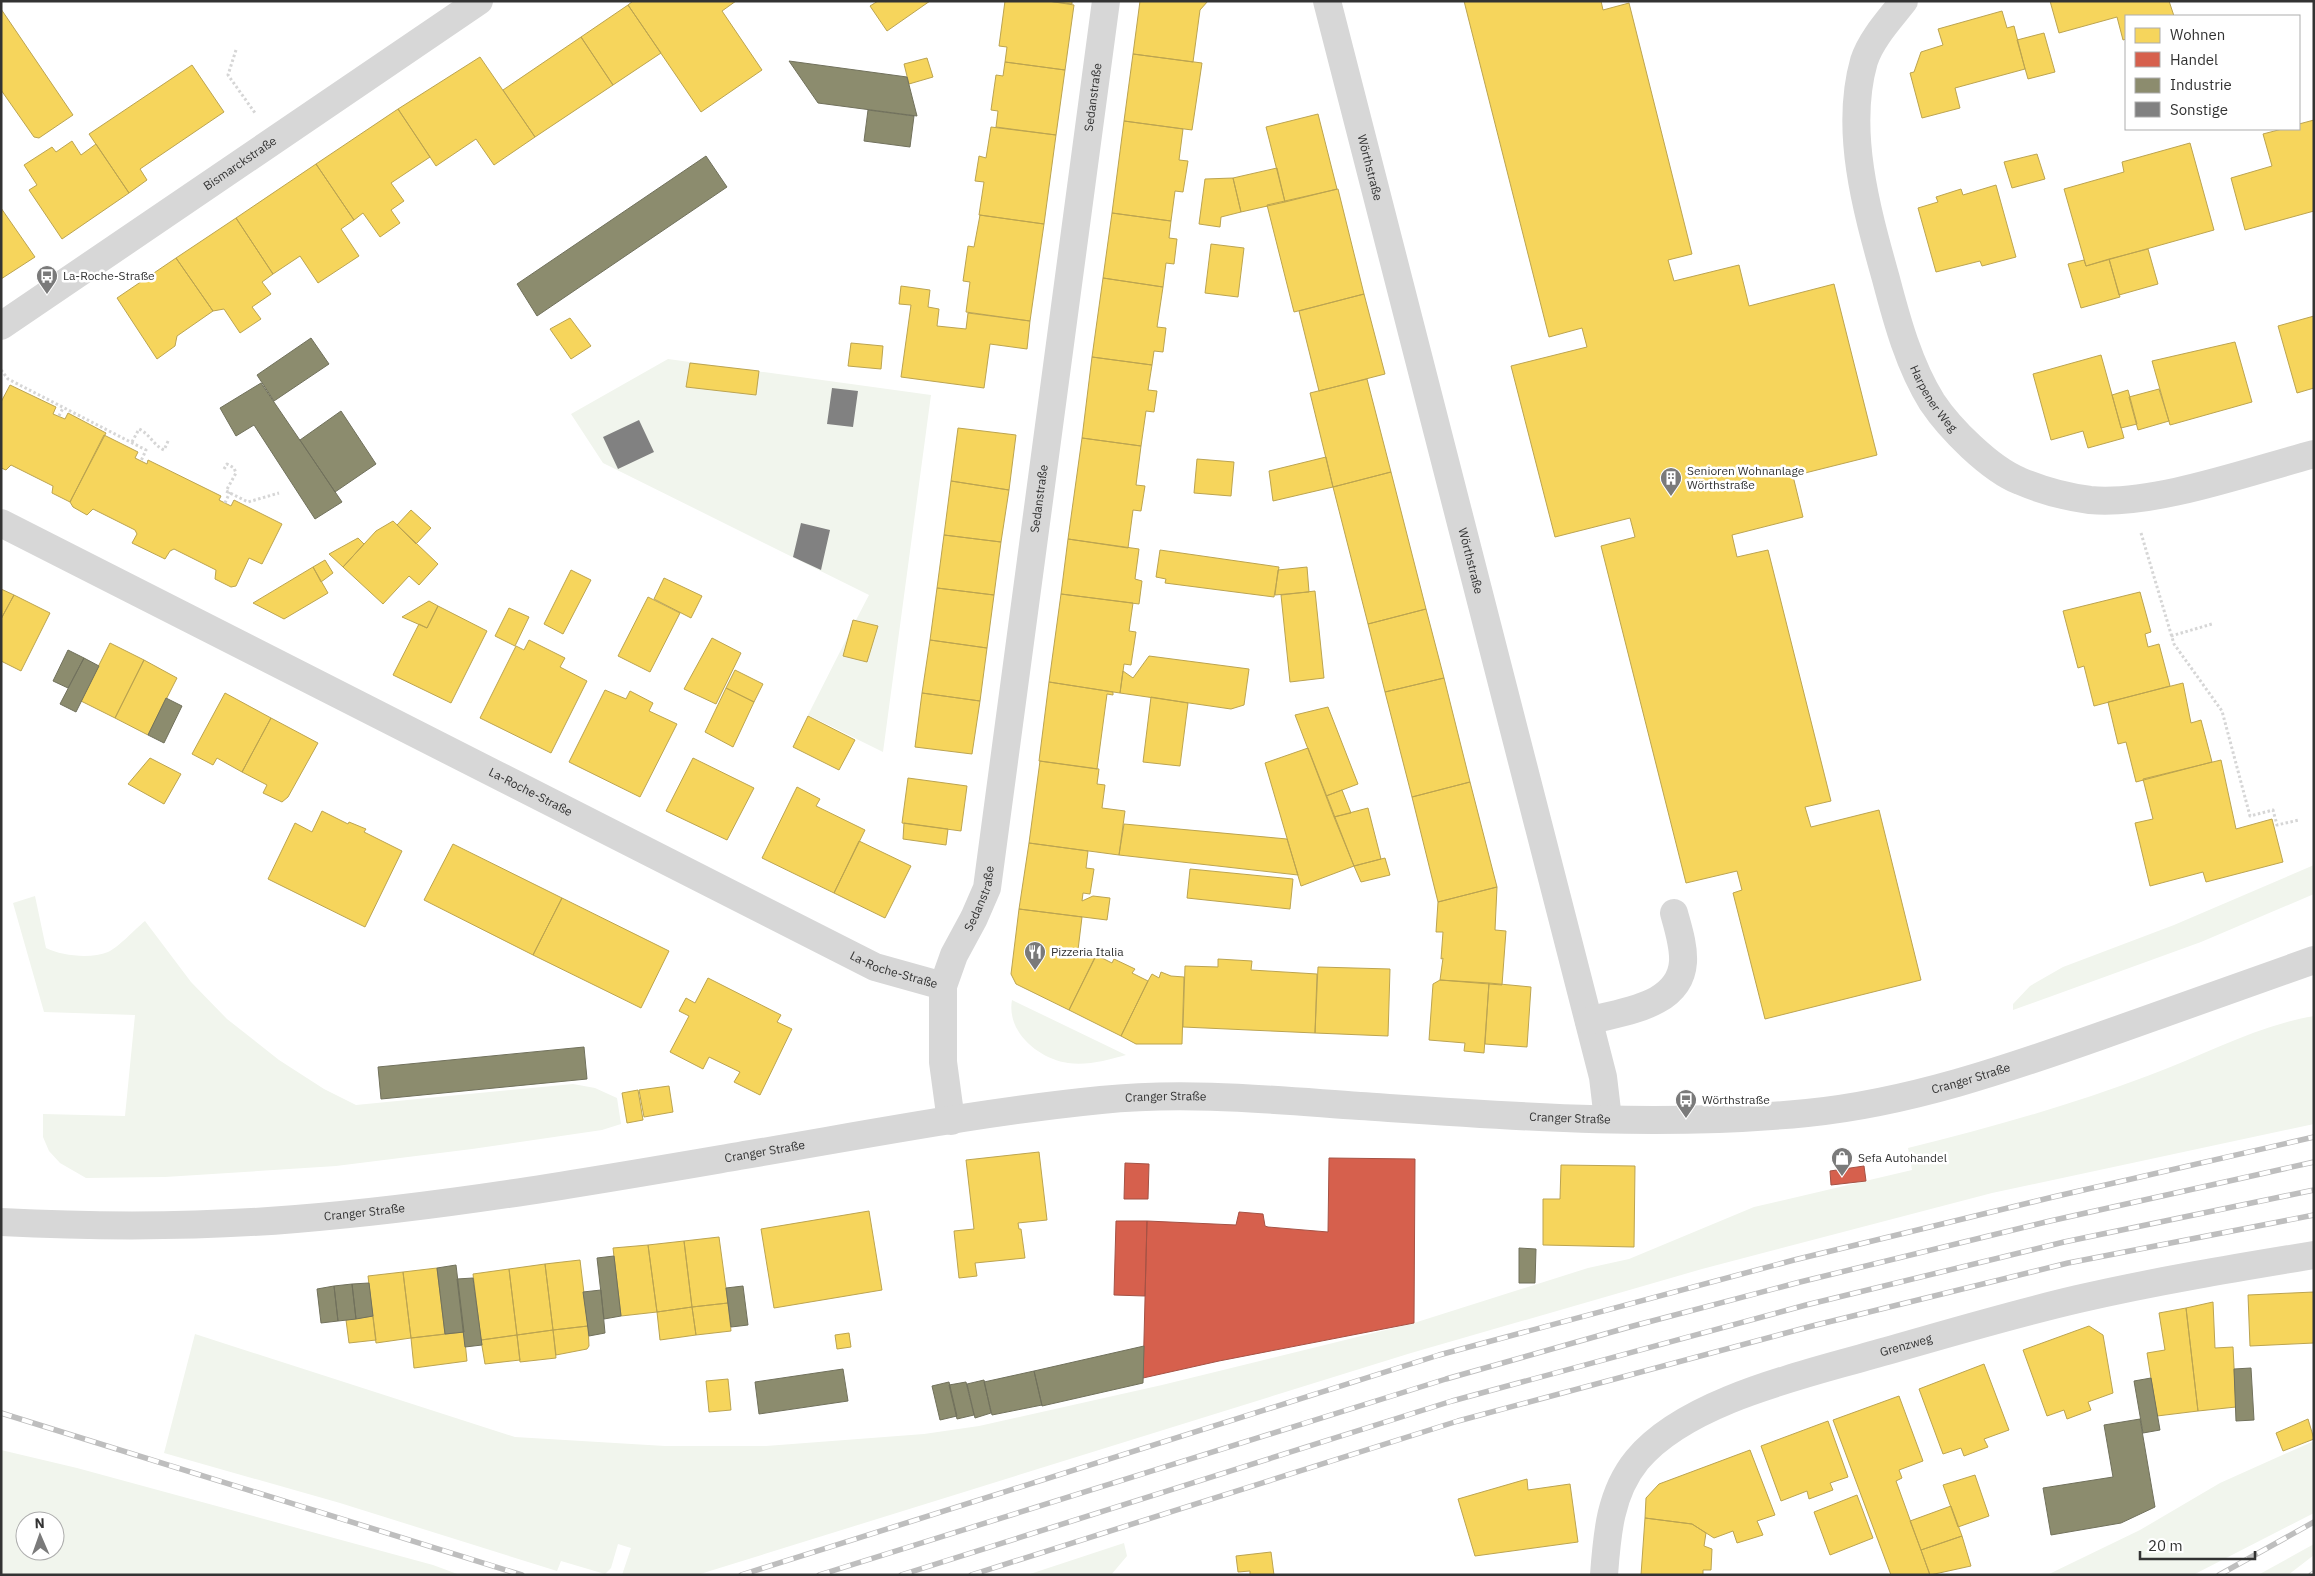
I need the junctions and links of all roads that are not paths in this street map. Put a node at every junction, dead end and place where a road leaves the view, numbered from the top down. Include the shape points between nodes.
1 (479, 1) edge
2 (1106, 1) edge
3 (1326, 1) edge
4 (1904, 1) edge
5 (1, 326) edge
6 (2314, 454) edge
7 (1, 523) edge
8 (1674, 912) dead end
9 (2312, 961) edge
10 (943, 986) junction
11 (1589, 1021) junction
12 (1608, 1119) junction
13 (951, 1120) junction
14 (1, 1222) edge
15 (2314, 1255) edge
16 (1604, 1575) edge

1 - 5 street, Bismarckstraße
2 - 10 street, Sedanstraße via 987,888 954,955
3 - 11 street, Wörthstraße
4 - 6 street, Harpener Weg via 1864,60 1857,103 1862,175 1878,248 1910,357 1932,402 1956,431 1990,462 2018,480 2090,500 2175,491
7 - 10 street, La-Roche-Straße via 875,967
8 - 11 street via 1683,964 1671,992 1656,1002
9 - 12 street, Cranger Straße via 2025,1062 1923,1092 1809,1113
10 - 13 street, La-Roche-Straße via 943,1062
11 - 12 street, Wörthstraße via 1603,1077
12 - 13 street, Cranger Straße via 1161,1095
13 - 14 street, Cranger Straße via 489,1196 295,1219 155,1225
15 - 16 street, Grenzweg via 2207,1272 1986,1322 1767,1386 1705,1411 1654,1443 1623,1479 1614,1500

